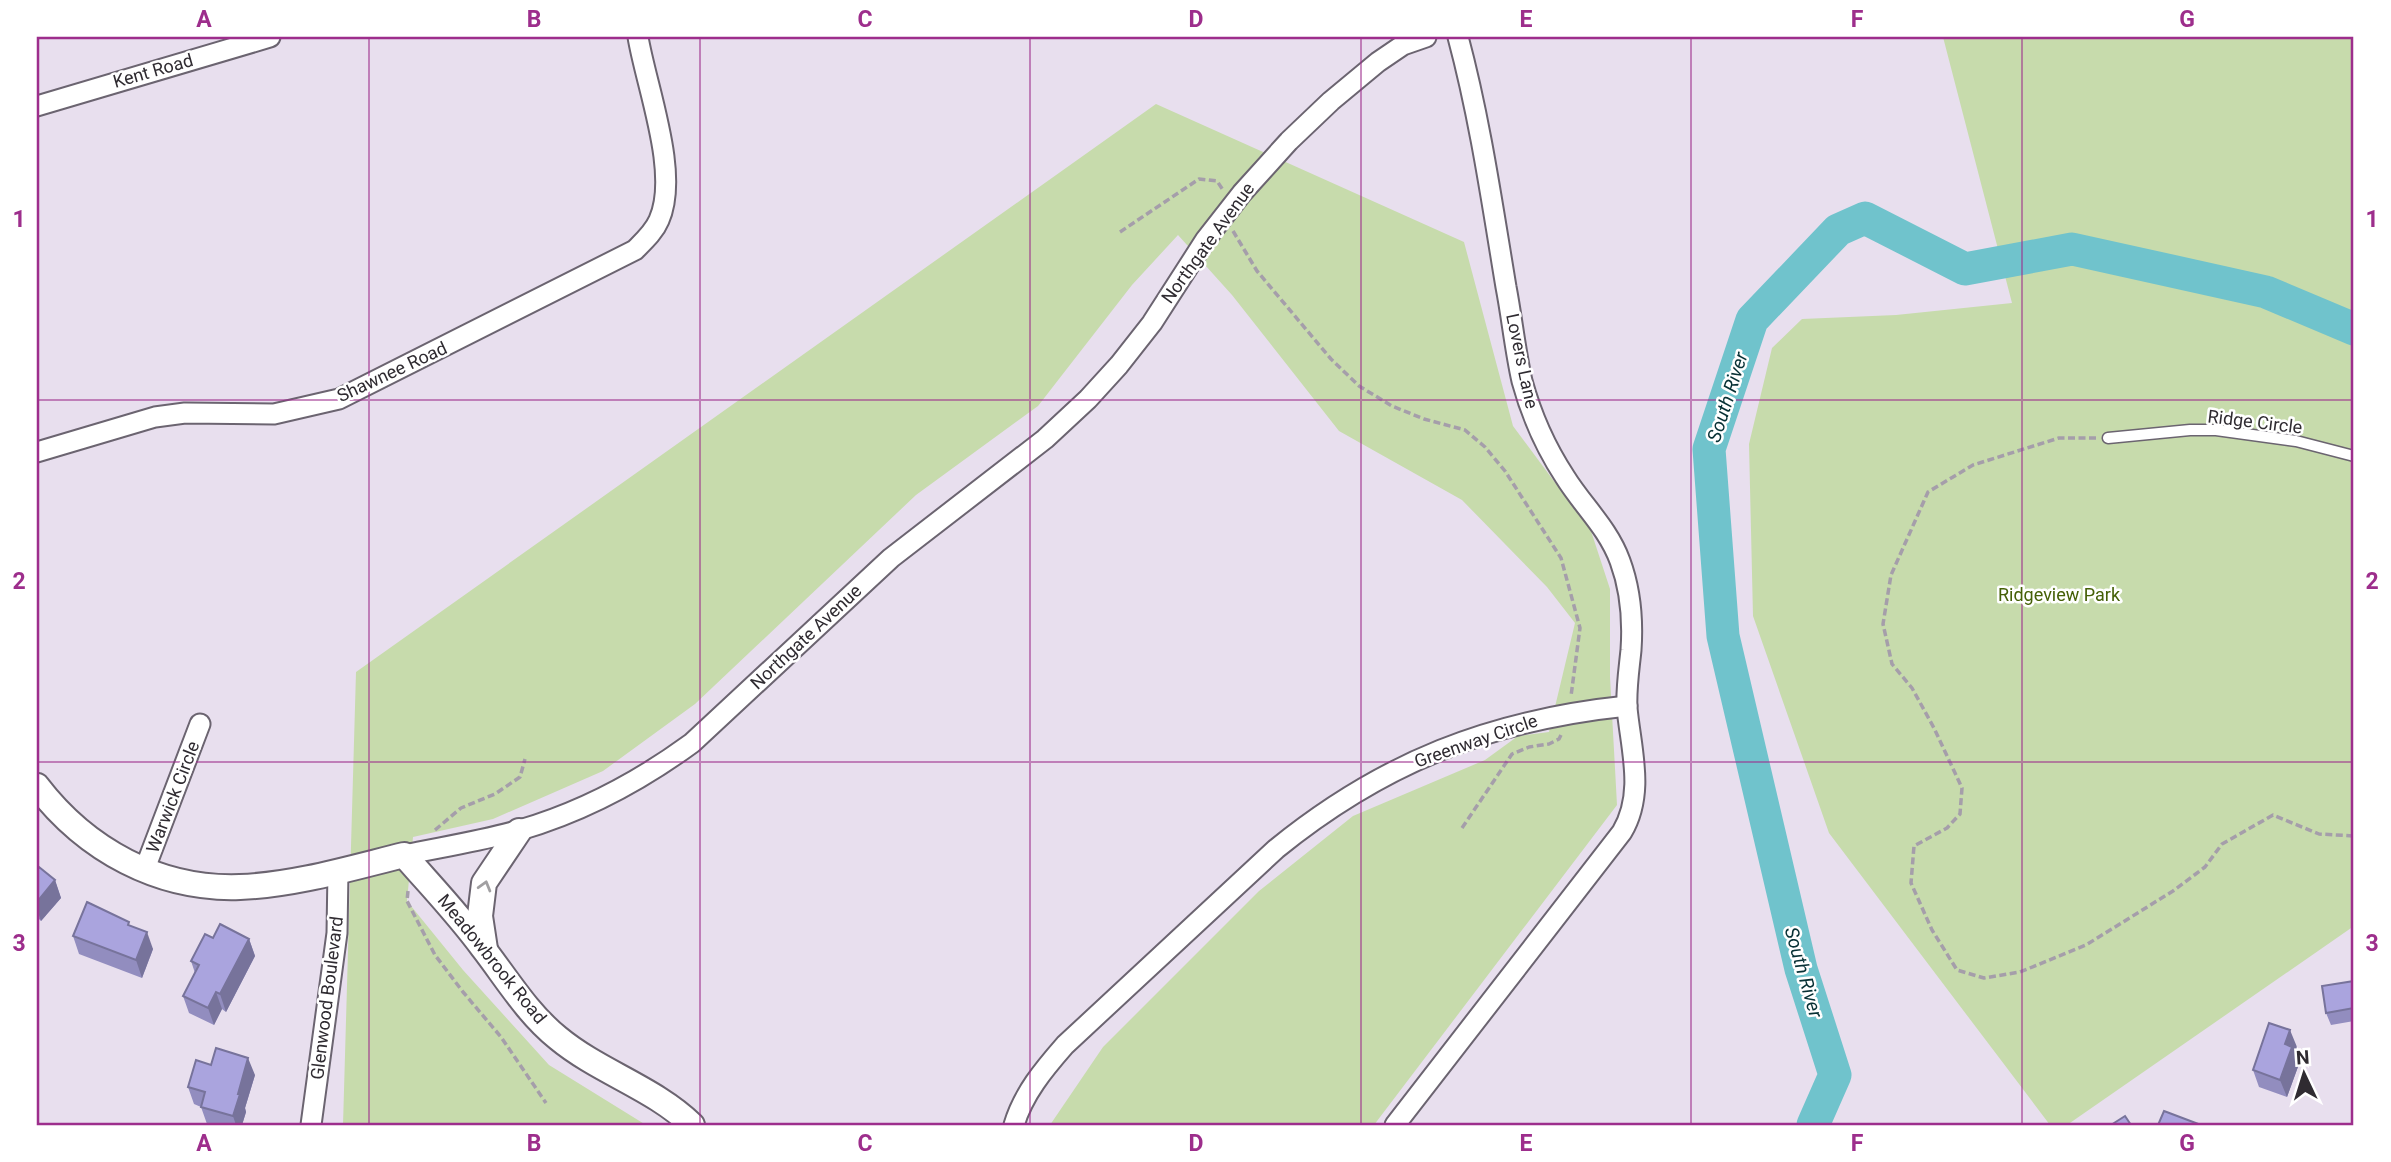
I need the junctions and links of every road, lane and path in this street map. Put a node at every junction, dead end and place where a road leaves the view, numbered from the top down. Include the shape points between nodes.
1 (270, 37) edge
2 (638, 37) edge
3 (1426, 37) edge
4 (1458, 37) edge
5 (37, 106) edge
6 (1227, 212) junction
7 (1120, 232) dead end
8 (2108, 438) joint
9 (37, 452) edge
10 (2354, 456) edge
11 (1627, 706) junction
12 (1569, 712) junction
13 (201, 724) dead end
14 (37, 786) edge
15 (1462, 828) dead end
16 (519, 831) junction
17 (2354, 836) edge
18 (404, 855) junction
19 (144, 871) junction
20 (338, 871) junction
21 (485, 950) junction
22 (311, 1125) edge
23 (692, 1125) edge
24 (1014, 1125) edge
25 (1395, 1125) edge

1 - 5 street, Kent Road
2 - 9 street, Shawnee Road via 662,146 664,204 659,221 635,250 339,399 274,414 155,417
3 - 6 street, Northgate Avenue via 1378,62 1331,101
4 - 11 street, Lovers Lane via 1522,380 1545,441 1621,563 1631,622
6 - 7 path via 1224,190 1217,181 1199,179
6 - 12 path via 1257,271 1359,386 1413,415 1465,430 1505,471 1561,558 1580,628
6 - 16 street, Northgate Avenue via 1119,365 1045,439 891,558 692,743 613,794
8 - 10 lane, Ridge Circle via 2216,430 2296,441
8 - 17 path via 2059,438 1973,465 1928,492 1891,575 1882,624 1892,664 1912,688 1962,788 1960,814 1947,828 1914,846 1911,883 1932,930 1957,970 1984,978 2020,972 2086,945 2173,891 2205,867 2222,844 2273,815 2319,834
11 - 12 street, Greenway Circle
11 - 25 street via 1636,787 1628,822
12 - 15 path via 1559,738 1512,754
12 - 24 street, Greenway Circle via 1495,730 1410,762 1313,819 1065,1045 1030,1089
13 - 19 street, Warwick Circle
14 - 19 street, Northgate Avenue via 99,847
16 - 18 street, Northgate Avenue
21 -> 16 street via 480,916 484,883
18 - 20 street, Northgate Avenue
18 - 21 street, Meadowbrook Road
19 - 20 street, Northgate Avenue via 211,887 272,883
20 - 22 street, Glenwood Boulevard via 337,933
21 - 23 street, Meadowbrook Road via 524,1004 557,1037

